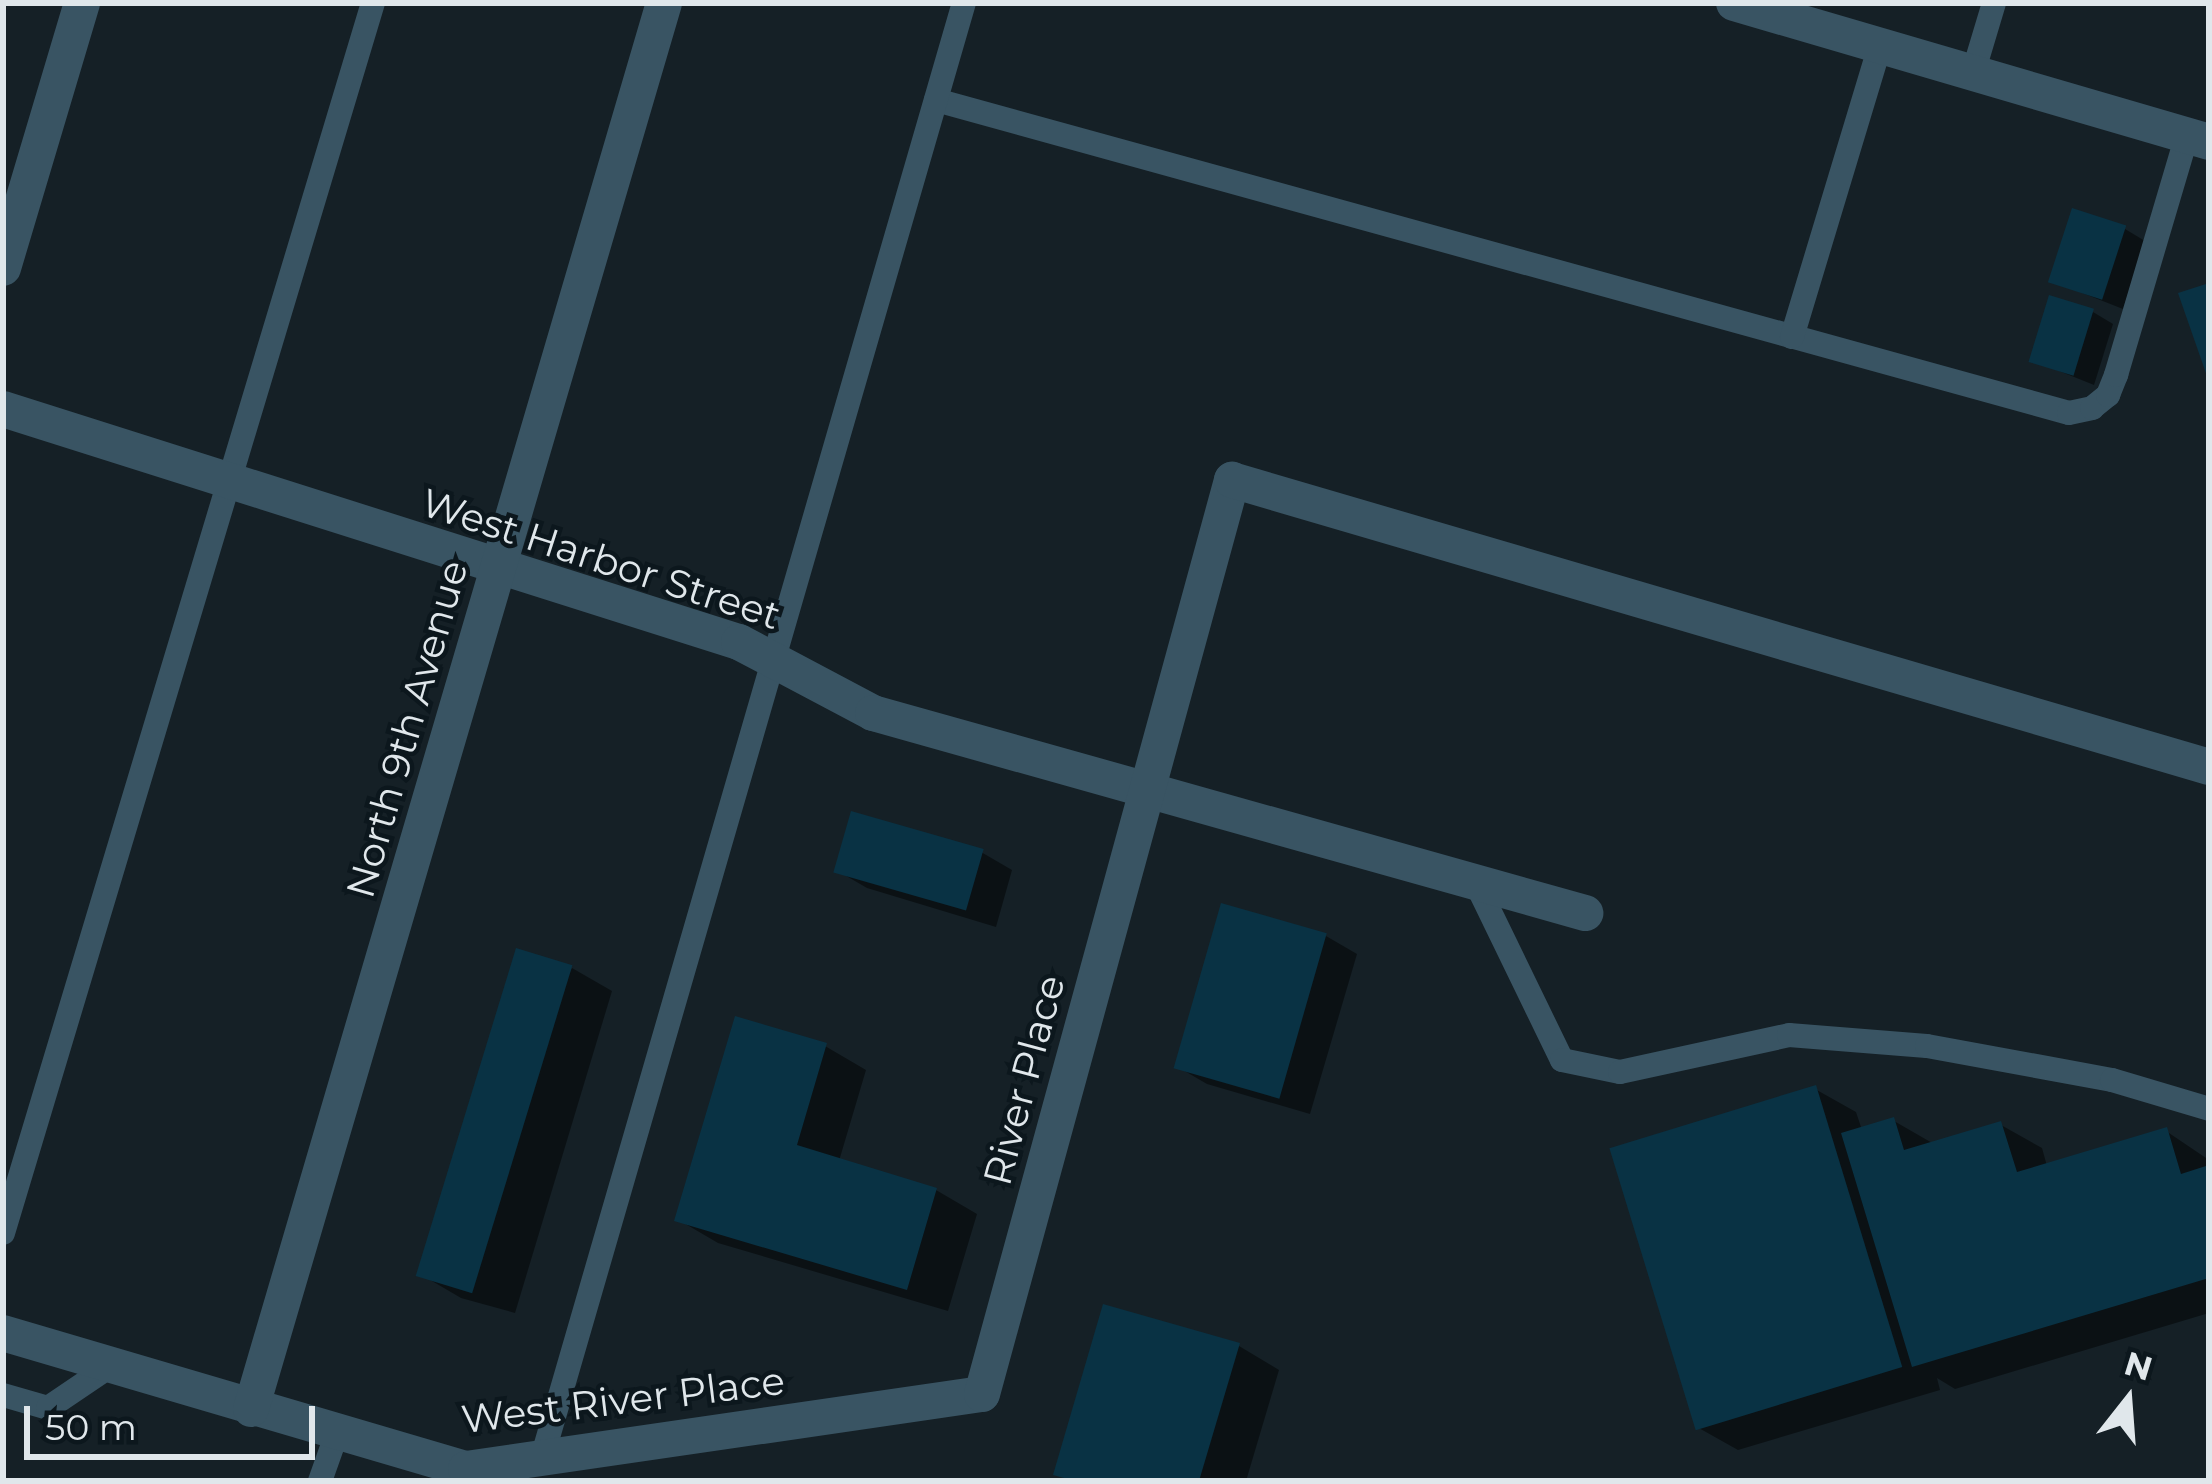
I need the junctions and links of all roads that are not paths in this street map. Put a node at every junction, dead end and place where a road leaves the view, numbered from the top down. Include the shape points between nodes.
1 (82, 3) edge
2 (373, 3) edge
3 (664, 3) edge
4 (964, 3) edge
5 (1734, 3) edge
6 (1994, 3) edge
7 (1880, 46) junction
8 (1972, 73) junction
9 (936, 100) junction
10 (2198, 139) edge
11 (3, 268) edge
12 (1792, 337) junction
13 (3, 410) edge
14 (229, 482) junction
15 (498, 569) junction
16 (774, 658) junction
17 (2209, 767) edge
18 (1148, 788) junction
19 (1475, 881) junction
20 (1585, 913) dead end
21 (2209, 1109) edge
22 (3, 1233) edge
23 (3, 1333) edge
24 (110, 1366) junction
25 (982, 1394) joint
26 (3, 1395) edge
27 (251, 1409) junction
28 (337, 1433) junction
29 (542, 1458) junction
30 (320, 1481) edge

1 - 11 street
2 - 14 lane
3 - 15 street, North 9th Avenue
4 - 9 lane
5 - 7 street
6 - 8 lane
7 - 8 street
7 - 12 lane
8 - 10 street
9 - 12 lane
9 - 16 lane
10 - 12 lane via 2116,375 2092,408 2069,413
13 - 14 street, West Harbor Street
14 - 15 street, West Harbor Street
14 - 22 lane
15 - 16 street, West Harbor Street
15 - 27 street, North 9th Avenue
16 - 18 street, West Harbor Street via 873,713
16 - 29 lane
17 - 18 street, River Place via 1232,480
18 - 19 street, West Harbor Street
18 - 25 street, River Place
19 - 20 street, West Harbor Street
19 - 21 lane via 1562,1060 1621,1072 1789,1035 1927,1046 2112,1080
23 - 24 street, West River Place
24 - 26 lane via 48,1408
24 - 27 street, West River Place
25 - 29 street, West River Place
27 - 28 street, West River Place
28 - 29 street, West River Place via 466,1469
28 - 30 lane

